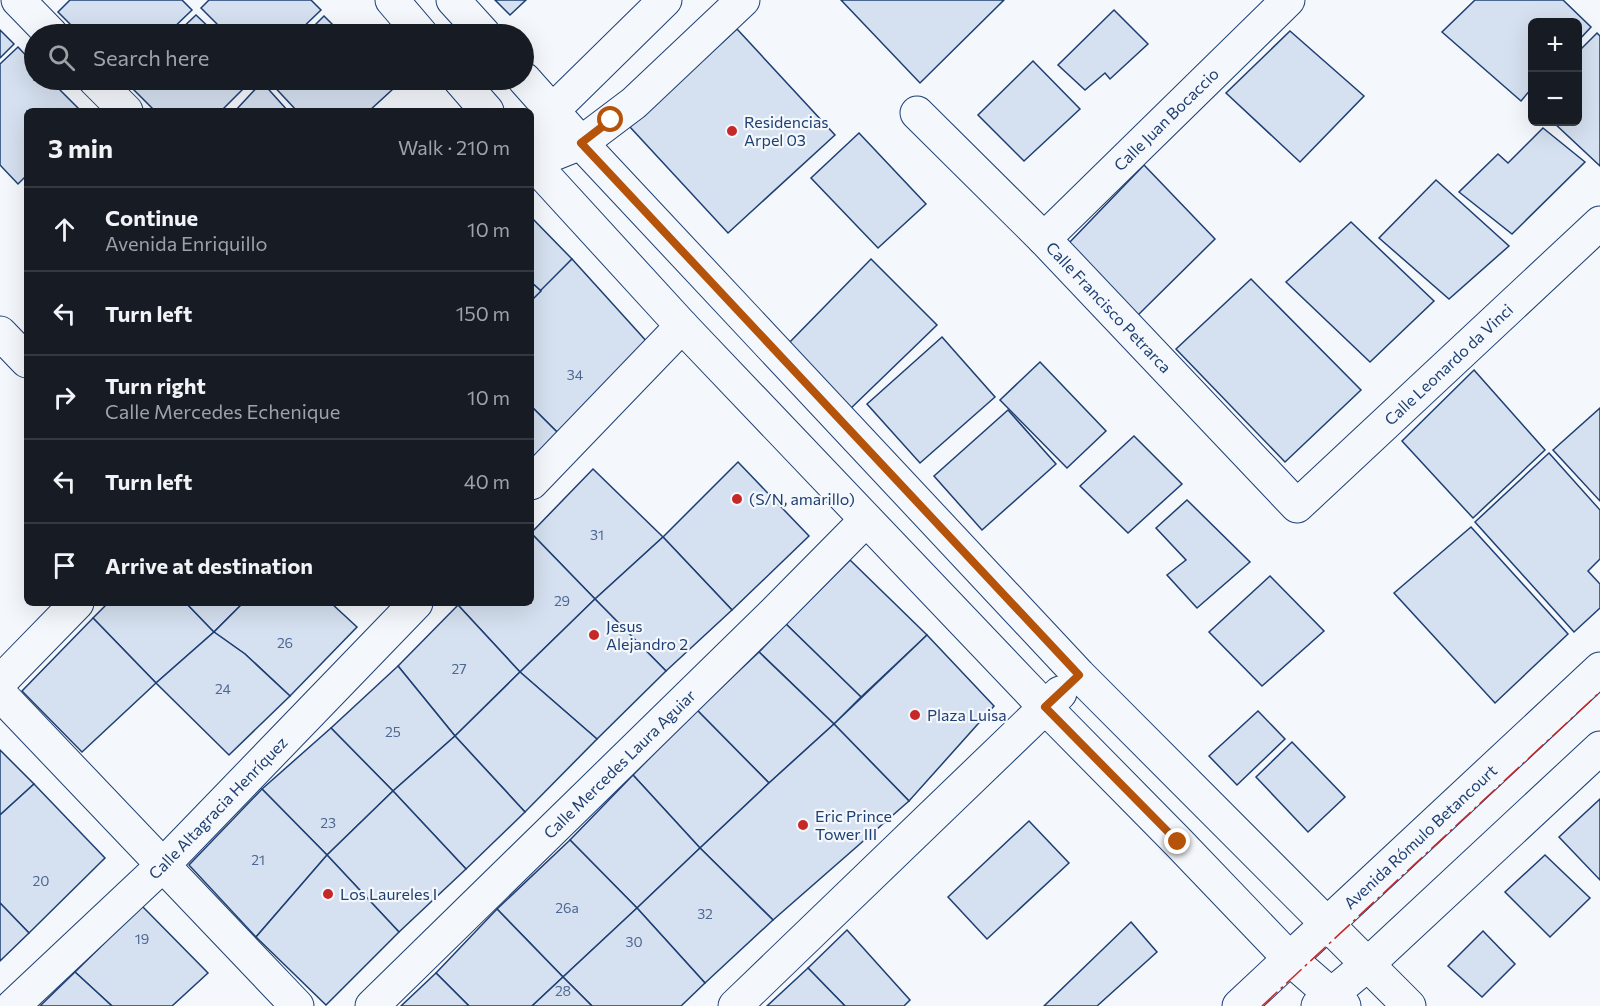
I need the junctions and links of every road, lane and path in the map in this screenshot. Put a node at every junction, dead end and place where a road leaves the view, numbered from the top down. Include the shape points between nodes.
1 (18, 0) edge
2 (392, 0) edge
3 (453, 0) edge
4 (666, 0) edge
5 (743, 0) edge
6 (1288, 0) edge
7 (41, 24) edge
8 (413, 24) edge
9 (475, 24) edge
10 (105, 90) edge
11 (469, 90) edge
12 (534, 90) edge
13 (123, 108) edge
14 (485, 108) edge
15 (552, 111) junction
16 (917, 112) dead end
17 (581, 143) junction
18 (534, 155) edge
19 (534, 161) edge
20 (534, 165) edge
21 (1600, 223) edge
22 (1044, 239) junction
23 (682, 326) junction
24 (0, 333) edge
25 (24, 358) edge
26 (534, 480) edge
27 (1297, 506) joint
28 (866, 520) junction
29 (74, 606) edge
30 (413, 606) edge
31 (1600, 669) edge
32 (1079, 675) junction
33 (0, 682) edge
34 (0, 694) edge
35 (1045, 707) junction
36 (1600, 748) edge
37 (163, 865) junction
38 (1328, 923) junction
39 (1289, 958) junction
40 (1368, 964) junction
41 (1331, 1002) edge
42 (13, 1006) edge
43 (297, 1006) edge
44 (372, 1006) edge
45 (735, 1006) edge
46 (1239, 1006) edge
47 (1409, 1006) edge

1 - 7 street
2 - 8 street
3 - 9 street
4 - 15 street
5 - 17 street via 634,103
6 - 22 street, Calle Juan Bocaccio
10 - 13 street
11 - 14 street
12 - 15 street
15 - 17 street
15 - 18 street
16 - 22 street, Calle Francisco Petrarca
17 - 19 street
17 - 32 street
20 - 23 street
21 - 27 street, Calle Leonardo da Vinci
22 - 27 street, Calle Francisco Petrarca
23 - 26 street
23 - 28 street
24 - 25 street
28 - 35 street
28 - 44 street, Calle Mercedes Laura Aguiar
29 - 33 street
30 - 37 street, Calle Altagracia Henríquez
31 - 38 street, Avenida Rómulo Betancourt
32 - 35 street
32 - 38 street
34 - 37 street
35 - 39 street
35 - 45 street
36 - 40 street
37 - 42 street, Calle Altagracia Henríquez
37 - 43 street
38 - 39 street, Avenida Rómulo Betancourt
38 - 40 street
39 - 41 street
39 - 46 street, Avenida Rómulo Betancourt
40 - 41 street
40 - 47 street

